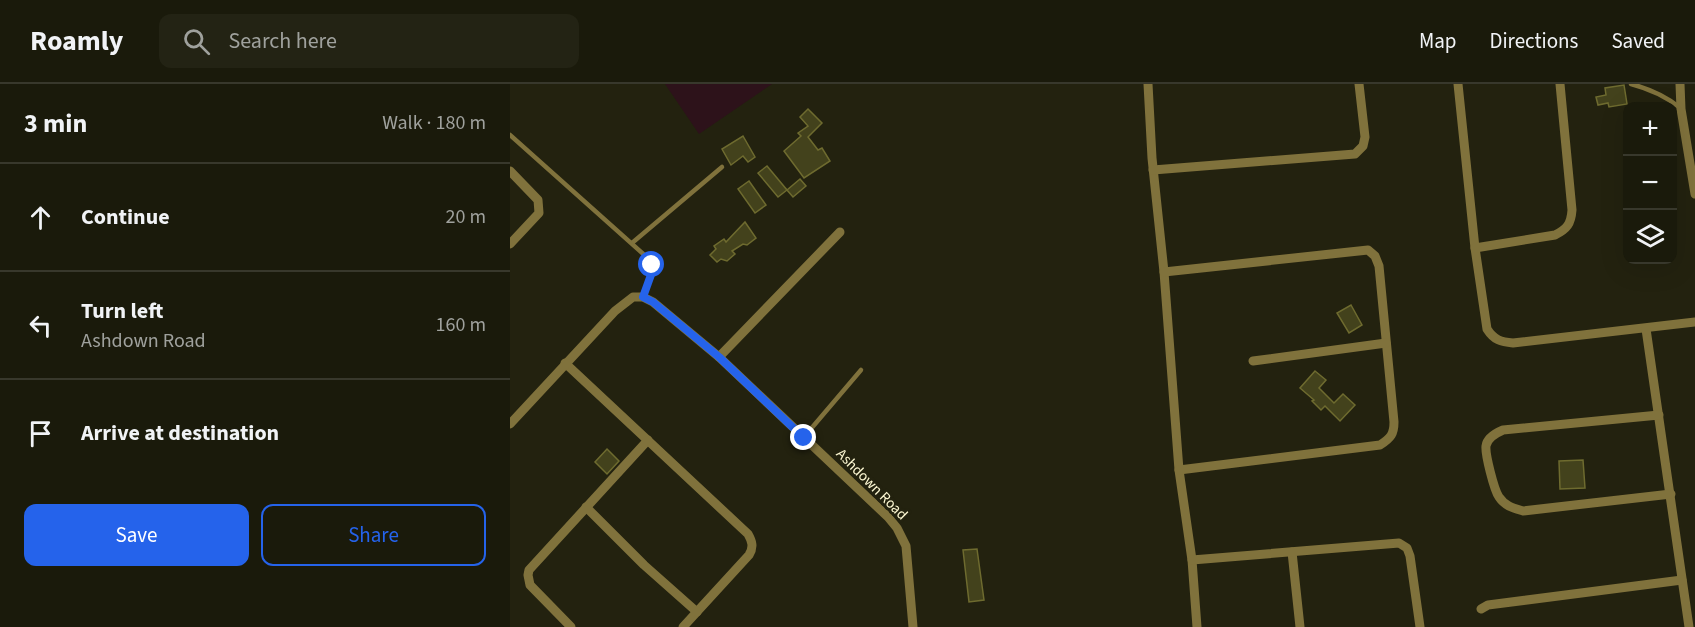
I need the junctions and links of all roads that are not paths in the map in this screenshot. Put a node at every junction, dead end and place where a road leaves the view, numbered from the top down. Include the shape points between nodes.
1 (1148, 84) edge
2 (1359, 84) edge
3 (1458, 84) edge
4 (1560, 84) edge
5 (1631, 84) edge
6 (1680, 84) edge
7 (1681, 109) junction
8 (510, 135) edge
9 (1692, 152) edge
10 (722, 167) dead end
11 (1153, 170) junction
12 (510, 171) edge
13 (1695, 194) edge
14 (840, 232) dead end
15 (632, 243) junction
16 (510, 244) edge
17 (1475, 248) junction
18 (1164, 272) junction
19 (643, 297) junction
20 (1695, 322) edge
21 (1646, 329) junction
22 (1386, 343) junction
23 (719, 357) junction
24 (1253, 361) dead end
25 (565, 363) junction
26 (861, 370) dead end
27 (1659, 415) junction
28 (510, 424) edge
29 (804, 438) junction
30 (648, 440) junction
31 (1179, 470) junction
32 (1671, 494) junction
33 (586, 507) junction
34 (1292, 552) junction
35 (1191, 560) junction
36 (1682, 580) junction
37 (1481, 609) dead end
38 (697, 612) junction
39 (571, 627) edge
40 (683, 627) edge
41 (913, 627) edge
42 (1197, 627) edge
43 (1300, 627) edge
44 (1420, 627) edge
45 (1689, 627) edge

1 - 11 street
2 - 11 street via 1365,137 1355,154
3 - 17 street
4 - 17 street via 1571,221 1555,235
5 - 7 lane via 1651,89
6 - 7 street
7 - 9 street
8 - 15 lane
9 - 13 street
10 - 15 lane
11 - 18 street
12 - 16 street via 538,200 539,213
14 - 23 street
15 - 19 lane via 652,265
17 - 21 street via 1487,329 1502,342
18 - 22 street via 1368,250 1379,266
18 - 31 street
19 - 23 street, Ashdown Road
19 - 25 street via 633,297 615,311
20 - 21 street
21 - 27 street
22 - 24 street
22 - 31 street via 1394,432 1390,439 1380,445
23 - 29 street, Ashdown Road
25 - 28 street
25 - 30 street
26 - 29 lane
27 - 32 street
27 - 32 street via 1503,430 1489,439 1486,446 1499,498 1523,511
29 - 41 street, Ashdown Road via 897,528 906,546
30 - 33 street
30 - 38 street via 751,539 749,555
31 - 35 street
32 - 36 street
33 - 38 street
33 - 39 street via 528,575 534,590
34 - 35 street
34 - 43 street
34 - 44 street via 1399,543 1410,556
35 - 42 street
36 - 37 street
36 - 45 street
38 - 40 street

